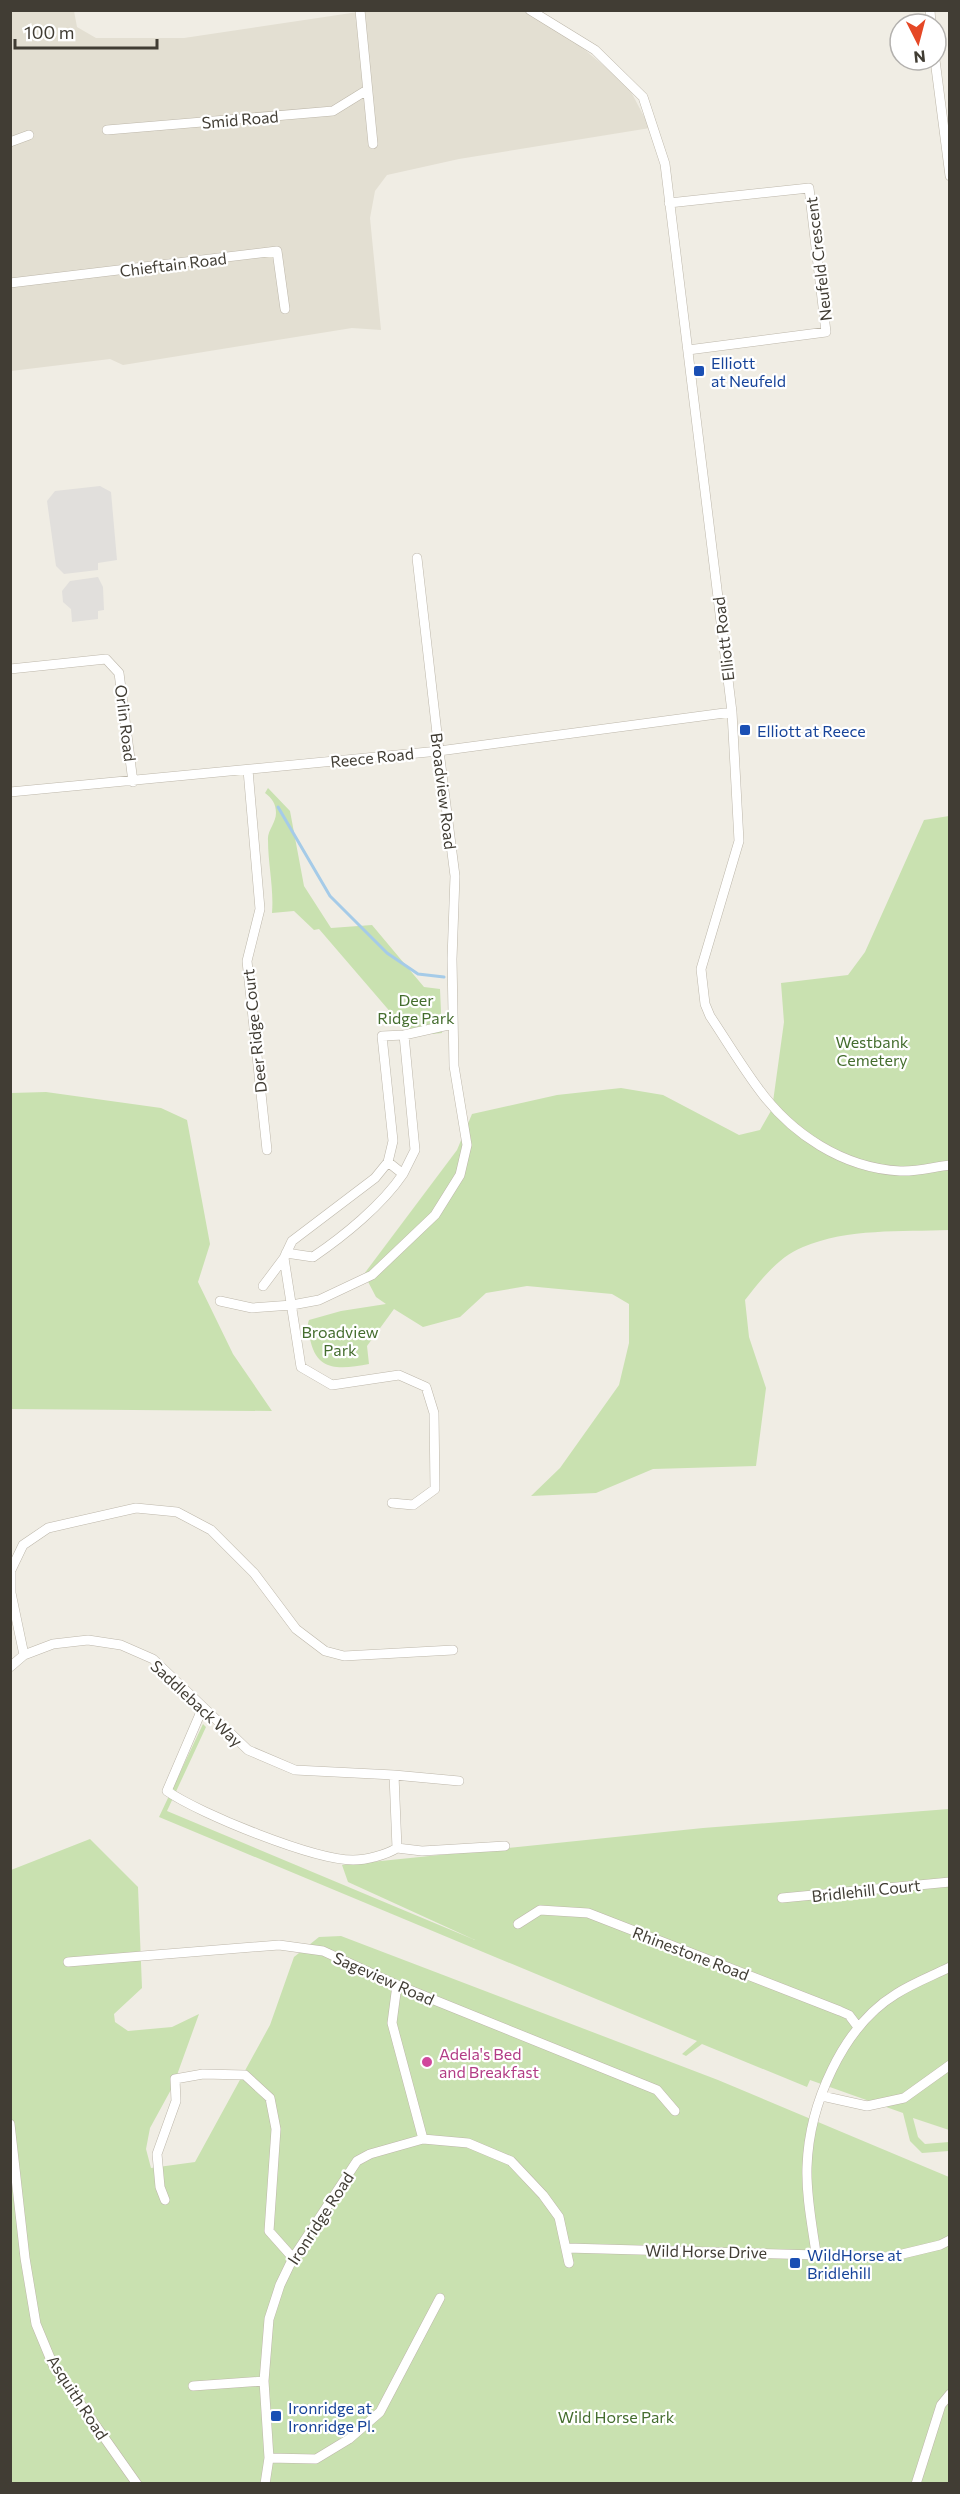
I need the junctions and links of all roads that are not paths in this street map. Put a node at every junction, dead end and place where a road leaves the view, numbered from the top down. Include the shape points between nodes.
1 (360, 10) edge
2 (530, 10) edge
3 (936, 72) edge
4 (367, 90) junction
5 (950, 94) edge
6 (939, 95) junction
7 (107, 130) dead end
8 (29, 135) dead end
9 (10, 142) edge
10 (373, 144) dead end
11 (950, 176) edge
12 (669, 203) junction
13 (10, 283) edge
14 (285, 309) dead end
15 (688, 350) junction
16 (417, 558) dead end
17 (10, 669) edge
18 (732, 712) junction
19 (439, 751) junction
20 (248, 770) junction
21 (133, 782) junction
22 (10, 792) edge
23 (453, 1024) junction
24 (404, 1035) junction
25 (267, 1150) dead end
26 (387, 1162) junction
27 (950, 1165) edge
28 (403, 1174) junction
29 (285, 1255) junction
30 (262, 1286) dead end
31 (220, 1301) dead end
32 (292, 1305) junction
33 (392, 1503) dead end
34 (453, 1650) dead end
35 (24, 1655) junction
36 (10, 1667) edge
37 (203, 1707) junction
38 (394, 1775) junction
39 (459, 1781) dead end
40 (505, 1846) dead end
41 (397, 1848) junction
42 (950, 1882) edge
43 (782, 1898) dead end
44 (518, 1924) dead end
45 (68, 1962) dead end
46 (950, 1967) edge
47 (397, 1985) junction
48 (858, 2027) junction
49 (950, 2065) edge
50 (822, 2096) junction
51 (675, 2111) dead end
52 (10, 2124) edge
53 (423, 2139) junction
54 (165, 2200) dead end
55 (950, 2240) edge
56 (567, 2248) junction
57 (816, 2253) junction
58 (293, 2258) junction
59 (569, 2263) dead end
60 (440, 2298) dead end
61 (264, 2381) junction
62 (193, 2386) dead end
63 (950, 2394) edge
64 (269, 2458) junction
65 (137, 2484) edge
66 (265, 2484) edge
67 (916, 2484) edge

1 - 4 street
2 - 12 street, Elliott Road via 595,50 643,97 665,164
3 - 6 street
4 - 7 street, Smid Road via 333,111
4 - 10 street
5 - 6 street
6 - 11 street
8 - 9 street
12 - 15 street, Elliott Road
12 - 15 street, Neufeld Crescent via 810,188 826,332
13 - 14 street, Chieftain Road via 277,251
15 - 18 street, Elliott Road
16 - 19 street, Broadview Road
17 - 21 street, Orlin Road via 106,659 120,673
18 - 19 street, Reece Road
18 - 27 street, Elliott Road via 739,841 701,969 710,1016 759,1090 790,1123 833,1155 902,1172
19 - 20 street, Reece Road
19 - 23 street, Broadview Road via 455,876
20 - 21 street, Reece Road
20 - 25 street, Deer Ridge Court via 260,909 247,961
21 - 22 street, Reece Road
23 - 24 street
23 - 32 street, Broadview Road via 454,1066 467,1145 460,1174 435,1215 372,1275 319,1300
24 - 26 street via 382,1036 393,1141
24 - 28 street via 415,1150
26 - 28 street
26 - 29 street via 375,1178 292,1241
28 - 29 street via 393,1190 331,1245 313,1257
29 - 30 street
29 - 32 street
31 - 32 street, Broadview Road via 252,1308
32 - 33 street via 301,1367 332,1384 399,1375 426,1387 434,1413 435,1489 413,1505
34 - 35 street via 344,1656 325,1651 296,1629 254,1573 211,1530 177,1512 136,1509 48,1527 23,1545 12,1570 11,1593
35 - 36 street, Saddleback Way
35 - 37 street, Saddleback Way via 53,1644 88,1640 121,1645 153,1659
37 - 38 street, Saddleback Way via 248,1750 295,1770
37 - 41 street via 167,1791 242,1827 316,1854 353,1860
38 - 39 street, Saddleback Way
38 - 41 street
40 - 41 street via 422,1851
42 - 43 street, Bridlehill Court
44 - 48 street, Rhinestone Road via 540,1910 588,1913 840,2011
45 - 47 street, Sageview Road via 279,1945 323,1951
46 - 48 street via 895,1994
47 - 51 street, Sageview Road via 657,2090
47 - 53 street via 392,2023
48 - 50 street via 832,2068
49 - 50 street via 904,2098 867,2106
50 - 57 street via 810,2128 807,2167
52 - 65 street, Asquith Road via 36,2324 52,2365
53 - 56 street, Ironridge Road via 468,2143 511,2161 559,2217
53 - 58 street, Ironridge Road via 357,2161
54 - 58 street via 157,2154 176,2101 175,2079 203,2074 246,2075 270,2098 276,2130 269,2231
55 - 57 street, Wild Horse Drive via 890,2257
56 - 57 street, Wild Horse Drive
56 - 59 street, Ironridge Road
58 - 61 street, Ironridge Road via 269,2319
60 - 64 street via 380,2412 349,2439 316,2458
61 - 62 street
61 - 64 street, Ironridge Road
63 - 67 street via 940,2405
64 - 66 street, Ironridge Road

